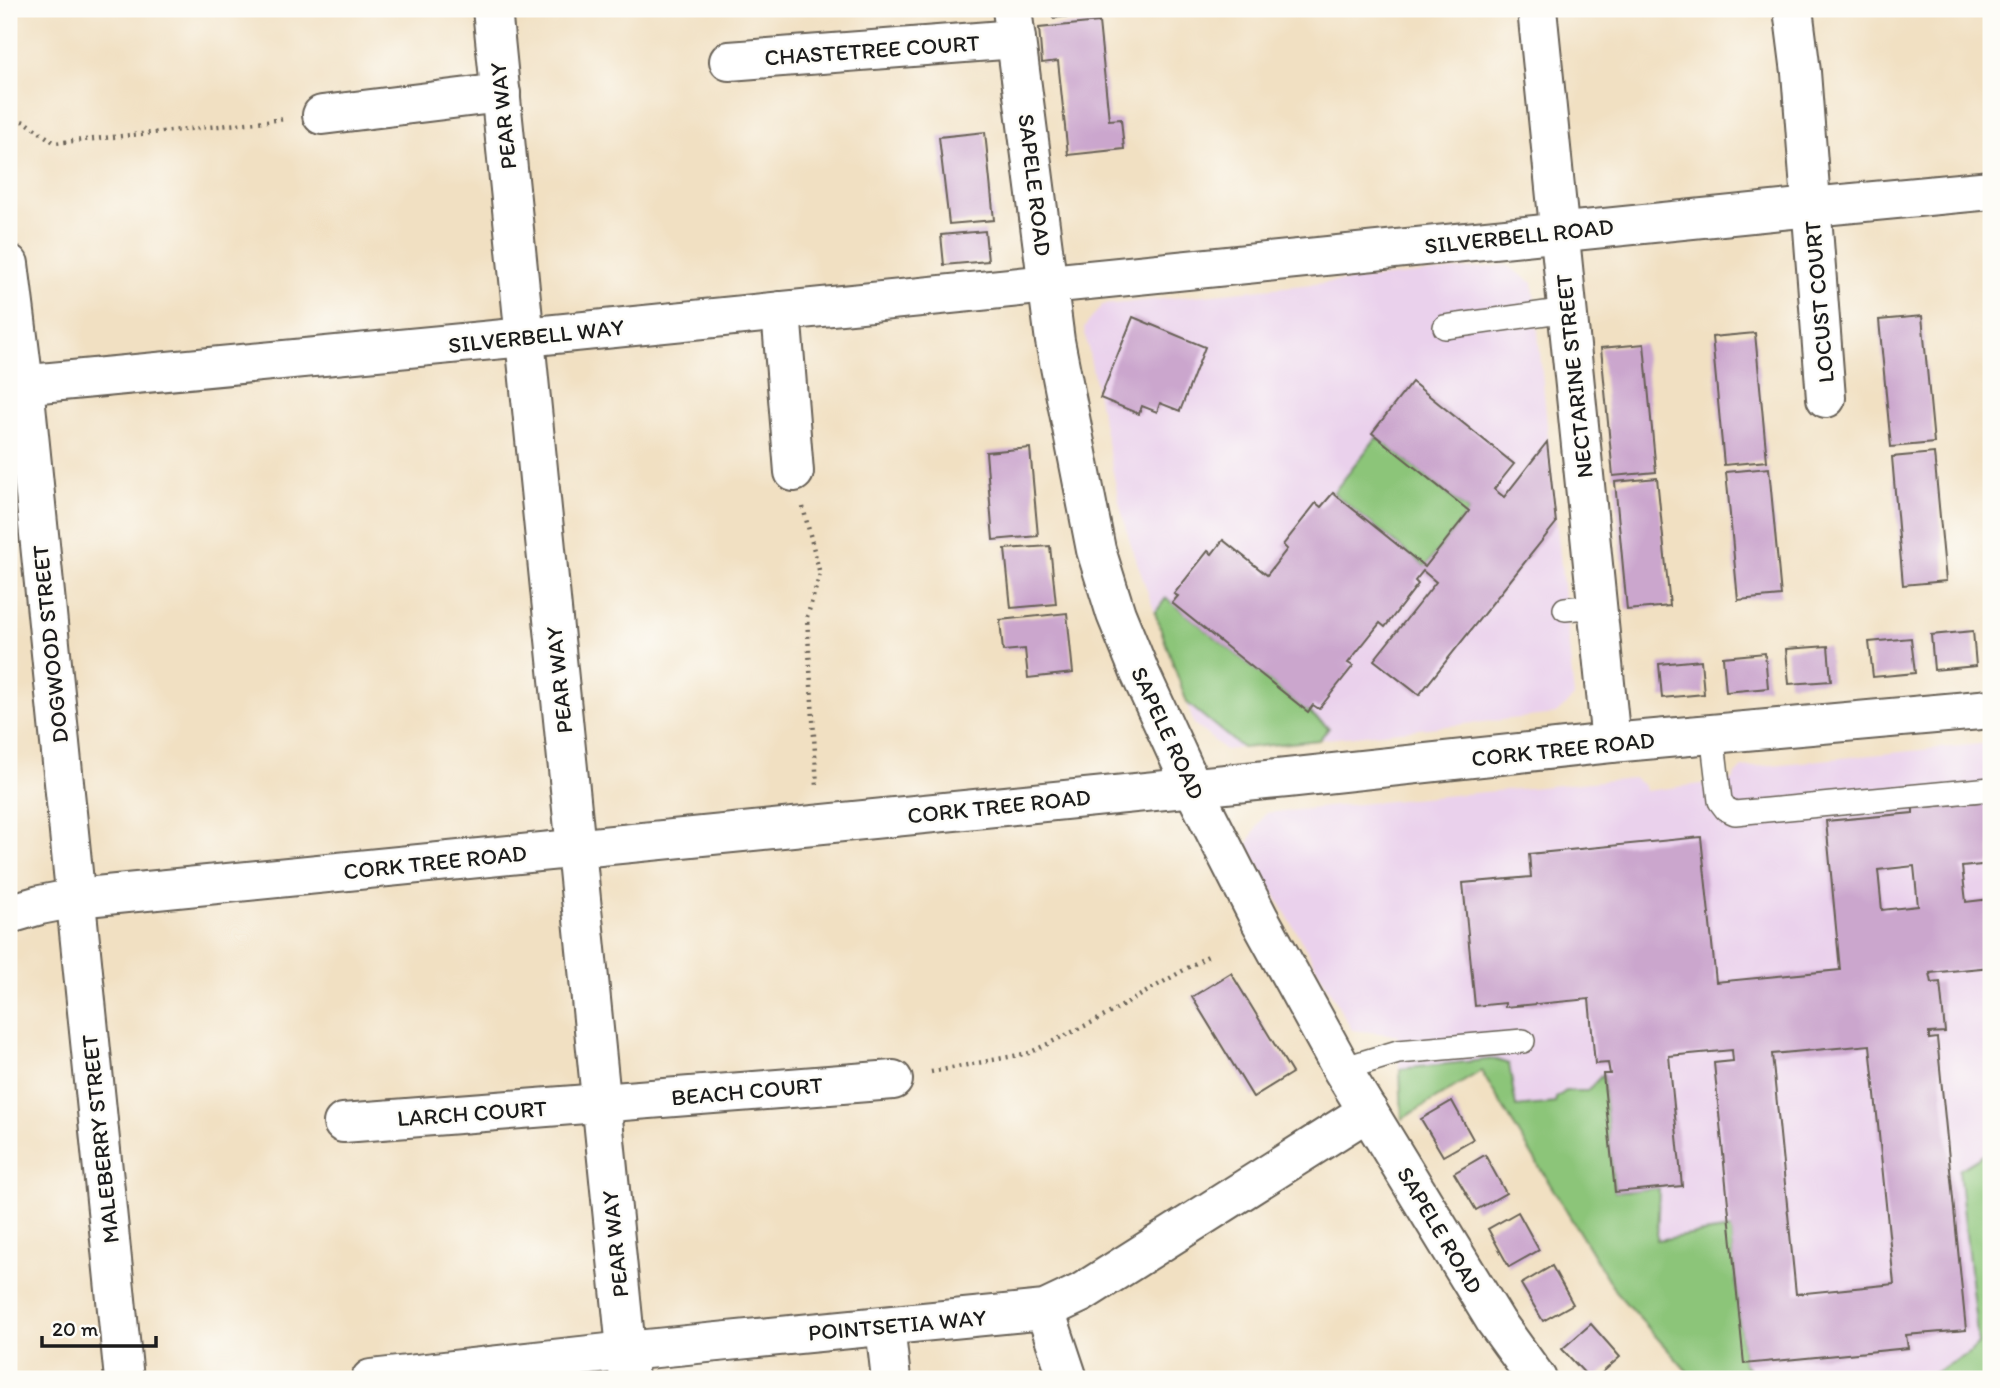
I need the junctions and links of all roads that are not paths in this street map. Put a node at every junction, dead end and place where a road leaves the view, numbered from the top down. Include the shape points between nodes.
1 (492, 9) edge
2 (1536, 9) edge
3 (1793, 9) edge
4 (1014, 24) edge
5 (729, 61) dead end
6 (501, 93) junction
7 (322, 115) road end
8 (1991, 190) edge
9 (1811, 206) junction
10 (1559, 232) junction
11 (9, 264) edge
12 (1048, 284) junction
13 (1567, 310) junction
14 (781, 311) junction
15 (1445, 327) dead end
16 (525, 337) junction
17 (16, 385) edge
18 (1826, 398) dead end
19 (794, 472) road end
20 (1991, 709) edge
21 (1712, 733) junction
22 (1611, 743) junction
23 (1192, 786) junction
24 (1991, 789) edge
25 (576, 848) junction
26 (76, 898) junction
27 (9, 914) edge
28 (1523, 1041) dead end
29 (1342, 1069) junction
30 (893, 1080) road end
31 (601, 1103) junction
32 (1368, 1111) junction
33 (343, 1124) dead end
34 (1045, 1310) junction
35 (886, 1326) junction
36 (627, 1365) edge
37 (124, 1379) edge
38 (372, 1379) edge
39 (891, 1379) edge
40 (1068, 1379) edge
41 (1537, 1379) edge

1 - 6 street, PEAR WAY
2 - 10 street, NECTARINE STREET
3 - 9 street, LOCUST COURT
4 - 5 street, CHASTETREE COURT
4 - 12 street, SAPELE ROAD
6 - 7 street
6 - 16 street, PEAR WAY
8 - 9 street, SILVERBELL ROAD
9 - 10 street, SILVERBELL ROAD
9 - 18 street, LOCUST COURT
10 - 12 street, SILVERBELL ROAD
10 - 13 street, NECTARINE STREET
11 - 17 street, DOGWOOD STREET
12 - 14 street, SILVERBELL WAY
12 - 23 street, SAPELE ROAD via 1096,550 1140,673
13 - 15 lane
13 - 22 street, NECTARINE STREET via 1581,608
14 - 16 street, SILVERBELL WAY
14 - 19 street
16 - 17 street, SILVERBELL WAY
16 - 25 street, PEAR WAY
17 - 26 street, DOGWOOD STREET
20 - 21 street, CORK TREE ROAD
21 - 22 street, CORK TREE ROAD
21 - 24 lane via 1720,801 1735,813
22 - 23 street, CORK TREE ROAD
23 - 25 street, CORK TREE ROAD
23 - 29 street, SAPELE ROAD
25 - 26 street, CORK TREE ROAD
25 - 31 street, PEAR WAY
26 - 27 street, CORK TREE ROAD
26 - 37 street, MALEBERRY STREET
28 - 29 lane via 1398,1052
29 - 32 street, SAPELE ROAD
30 - 31 street, BEACH COURT
31 - 33 street, LARCH COURT
31 - 36 street, PEAR WAY
32 - 34 street, POINTSETIA WAY via 1081,1293
32 - 41 street, SAPELE ROAD via 1481,1299
34 - 35 street, POINTSETIA WAY
34 - 40 street
35 - 36 street, POINTSETIA WAY
35 - 39 street
36 - 38 street, POINTSETIA WAY

